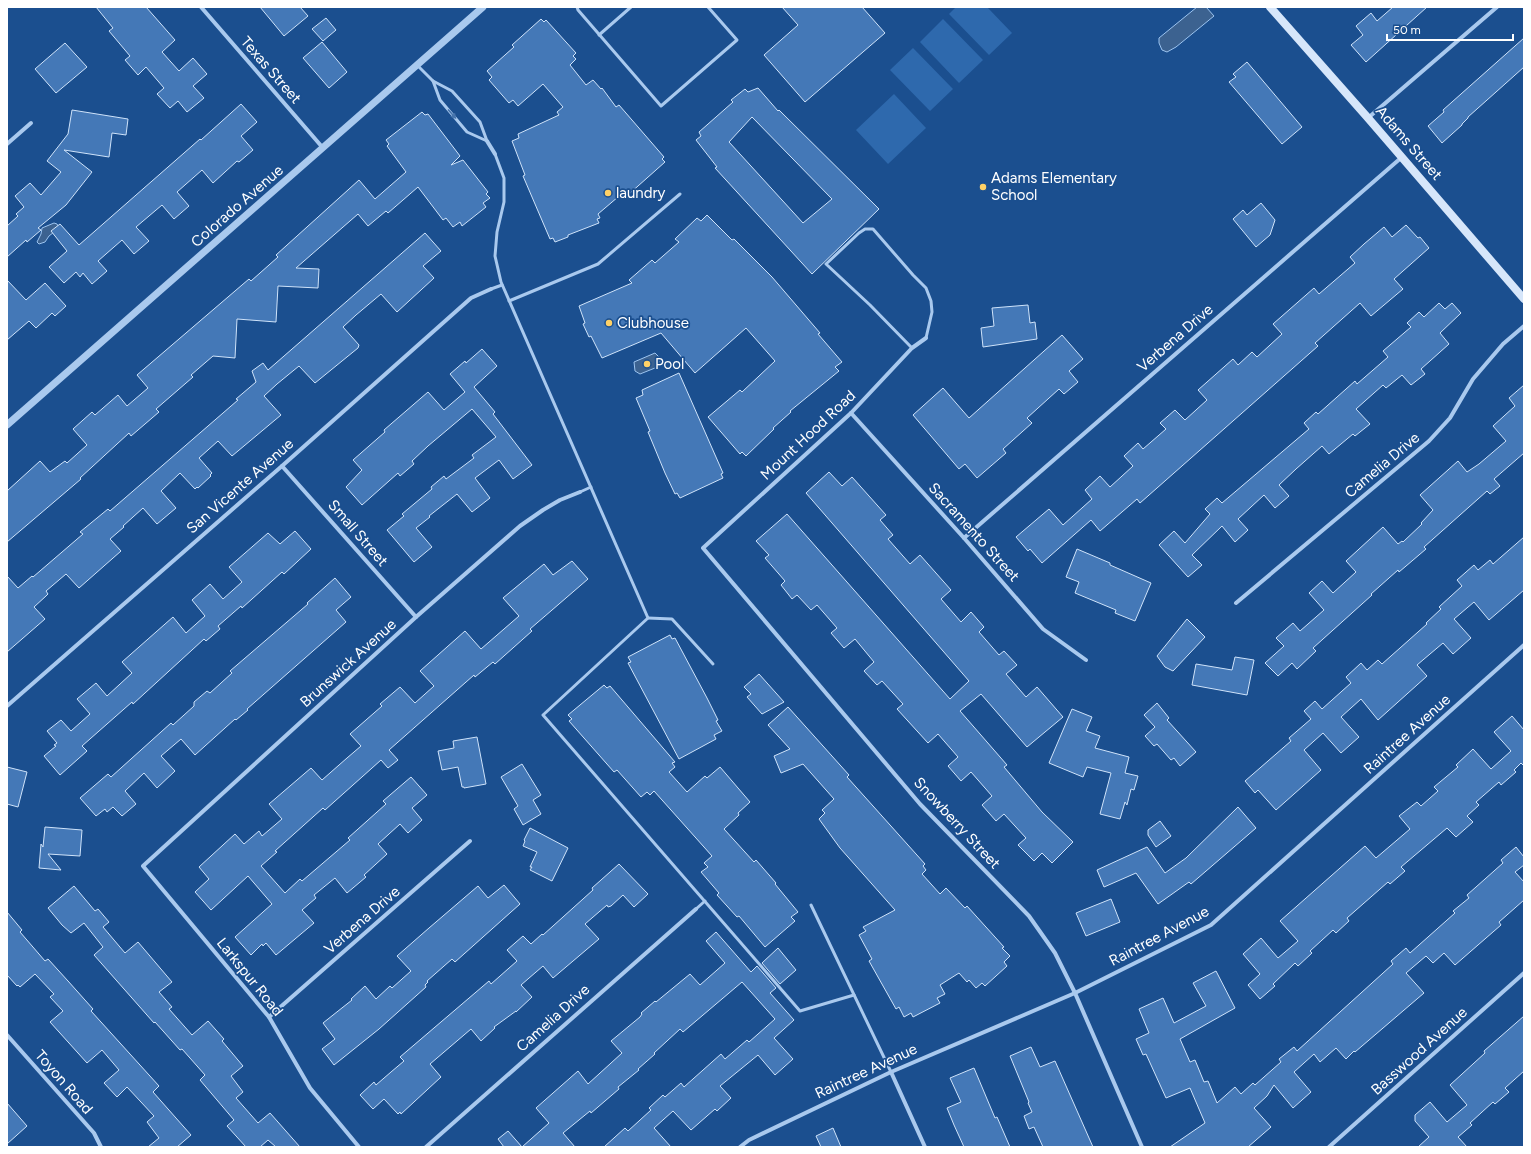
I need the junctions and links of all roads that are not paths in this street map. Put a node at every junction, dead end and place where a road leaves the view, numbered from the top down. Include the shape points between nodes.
1 (201, 7) edge
2 (483, 7) edge
3 (577, 7) edge
4 (631, 7) edge
5 (708, 7) edge
6 (1270, 7) edge
7 (1497, 7) edge
8 (599, 35) junction
9 (417, 66) junction
10 (433, 81) junction
11 (1368, 118) junction
12 (31, 123) dead end
13 (487, 141) junction
14 (7, 144) edge
15 (323, 148) junction
16 (495, 154) joint
17 (1402, 157) junction
18 (680, 194) dead end
19 (502, 285) junction
20 (491, 289) joint
21 (1524, 299) edge
22 (509, 301) junction
23 (1524, 326) edge
24 (926, 338) joint
25 (912, 348) junction
26 (851, 413) junction
27 (7, 425) edge
28 (282, 466) junction
29 (591, 487) junction
30 (580, 492) joint
31 (964, 538) junction
32 (703, 548) joint
33 (1236, 603) dead end
34 (416, 617) junction
35 (648, 618) junction
36 (1524, 645) edge
37 (1086, 660) dead end
38 (713, 664) dead end
39 (7, 706) edge
40 (470, 841) dead end
41 (143, 866) joint
42 (705, 901) junction
43 (811, 905) dead end
44 (696, 909) joint
45 (1524, 973) edge
46 (1075, 993) junction
47 (854, 995) junction
48 (269, 1017) junction
49 (7, 1035) edge
50 (891, 1072) junction
51 (101, 1147) edge
52 (359, 1147) edge
53 (426, 1147) edge
54 (740, 1147) edge
55 (925, 1147) edge
56 (1142, 1147) edge
57 (1330, 1147) edge

1 - 15 street, Texas Street
2 - 9 street, Colorado Avenue
3 - 8 lane
4 - 8 lane
5 - 8 lane via 737,40 661,106
6 - 11 main road, Adams Street
7 - 11 street
9 - 10 lane
9 - 15 street, Colorado Avenue
10 - 13 lane via 452,91 480,122
10 -> 13 lane via 440,100 467,132
11 - 17 main road, Adams Street
12 - 14 street
13 - 16 street
15 - 27 street, Colorado Avenue
16 - 19 lane via 504,178 504,202 495,256
17 - 21 main road, Adams Street
17 - 31 street, Verbena Drive
18 - 22 lane via 598,264
19 - 20 lane
19 - 22 lane
20 - 28 street, San Vicente Avenue via 471,298
22 - 29 lane
23 - 33 street, Camelia Drive via 1503,344 1473,379 1450,418 1429,441
24 - 25 street, Mount Hood Road
24 - 25 lane via 932,312 926,288 873,229 865,229 826,264
25 - 26 street, Mount Hood Road
26 - 31 street, Sacramento Street
26 - 32 street, Mount Hood Road
28 - 34 street, Small Street
28 - 39 street, San Vicente Avenue
29 - 30 lane
29 - 35 lane
30 - 34 street, Brunswick Avenue via 554,503 520,526
31 - 37 street, Sacramento Street via 1043,629
32 - 46 street, Snowberry Street via 920,804 1029,916 1055,953
34 - 41 street, Brunswick Avenue
35 - 38 lane via 672,618
35 - 42 lane via 543,715
36 - 46 street, Raintree Avenue via 1211,925
40 - 48 street, Verbena Drive
41 - 48 street, Larkspur Road
42 - 44 lane
42 - 47 lane via 800,1011
43 - 47 lane
44 - 53 street, Camelia Drive
45 - 57 street, Basswood Avenue
46 - 50 street, Raintree Avenue
46 - 56 street, Snowberry Street
47 - 50 lane
48 - 52 street, Larkspur Road via 310,1088
49 - 51 street, Toyon Road via 94,1134
50 - 54 street, Raintree Avenue via 749,1140
50 - 55 street

